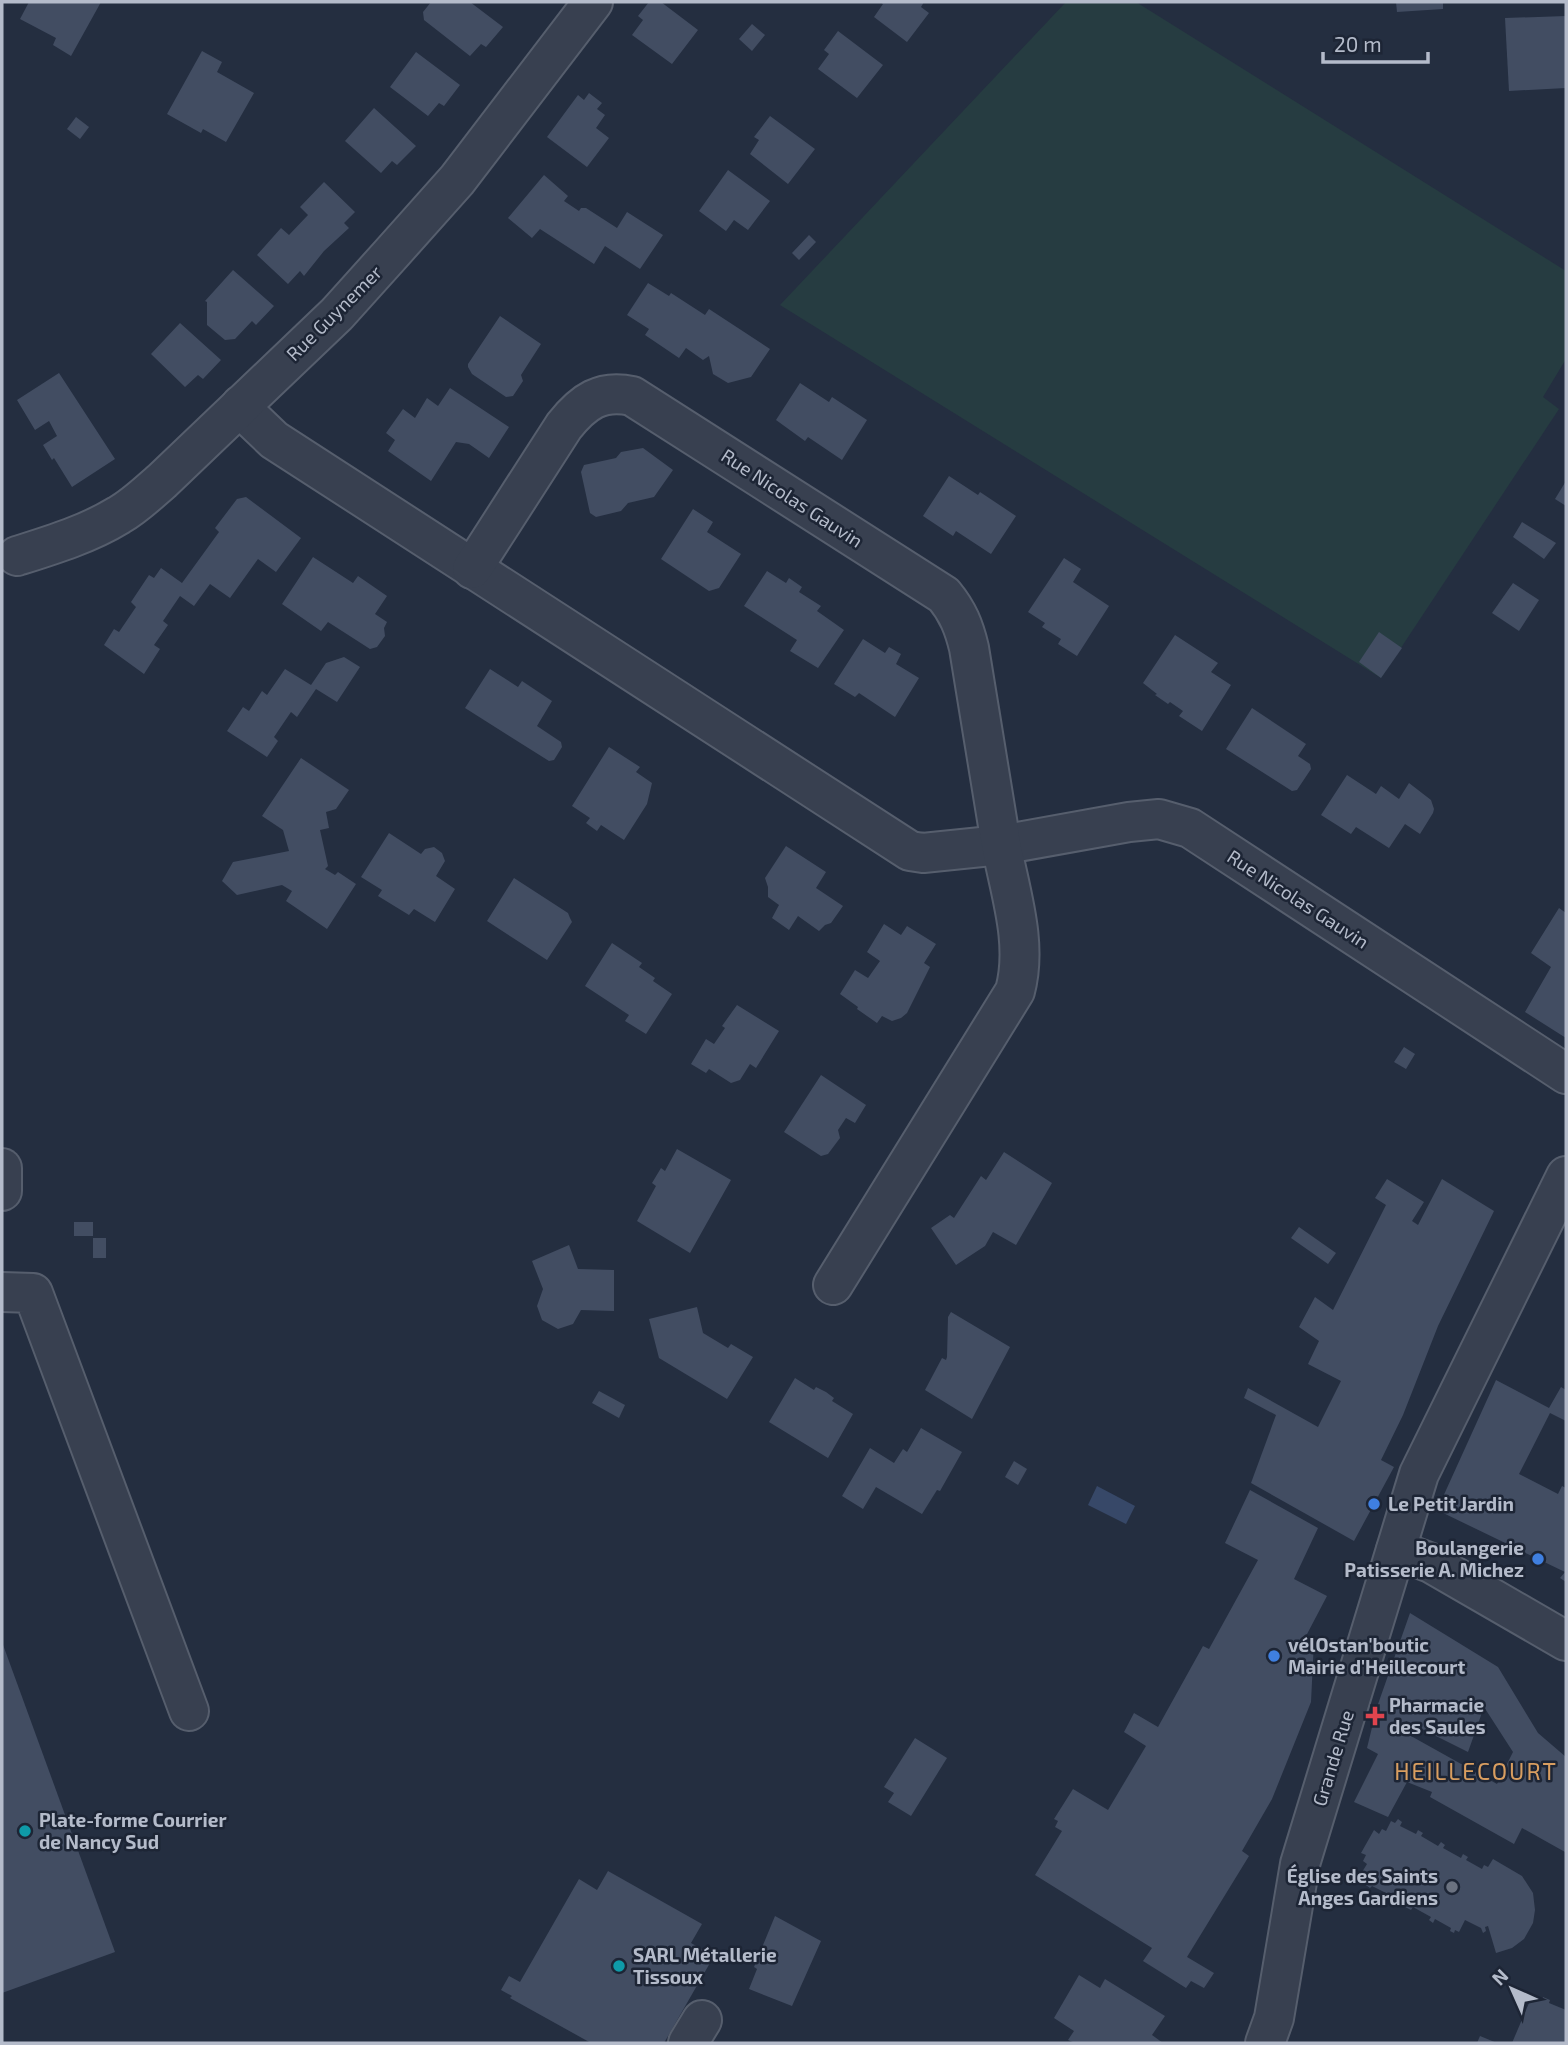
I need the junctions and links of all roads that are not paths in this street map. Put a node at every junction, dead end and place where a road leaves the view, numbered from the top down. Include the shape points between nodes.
1 (593, 2) edge
2 (241, 405) junction
3 (18, 556) dead end
4 (472, 569) junction
5 (1002, 845) junction
6 (1566, 1074) edge
7 (2, 1168) edge
8 (1566, 1176) edge
9 (2, 1191) edge
10 (833, 1285) dead end
11 (18, 1293) edge
12 (1396, 1550) junction
13 (1566, 1641) edge
14 (189, 1711) dead end
15 (1265, 2043) edge

1 - 2 street, Rue Guynemer via 449,190 337,314
2 - 3 street, Rue Guynemer via 120,515
2 - 4 street, Rue Nicolas Gauvin via 274,440
4 - 5 street, Rue Nicolas Gauvin via 910,851
4 - 5 street, Rue Nicolas Gauvin via 577,409 606,394 632,396 944,595 956,610 969,648
5 - 6 street, Rue Nicolas Gauvin via 1159,819 1190,828
5 - 10 street, Rue Nicolas Gauvin via 1020,946 1014,991
7 - 9 street
8 - 12 street, Grande Rue via 1419,1474
11 - 14 street
12 - 13 street via 1432,1563
12 - 15 street, Grande Rue via 1300,1864 1274,2018

